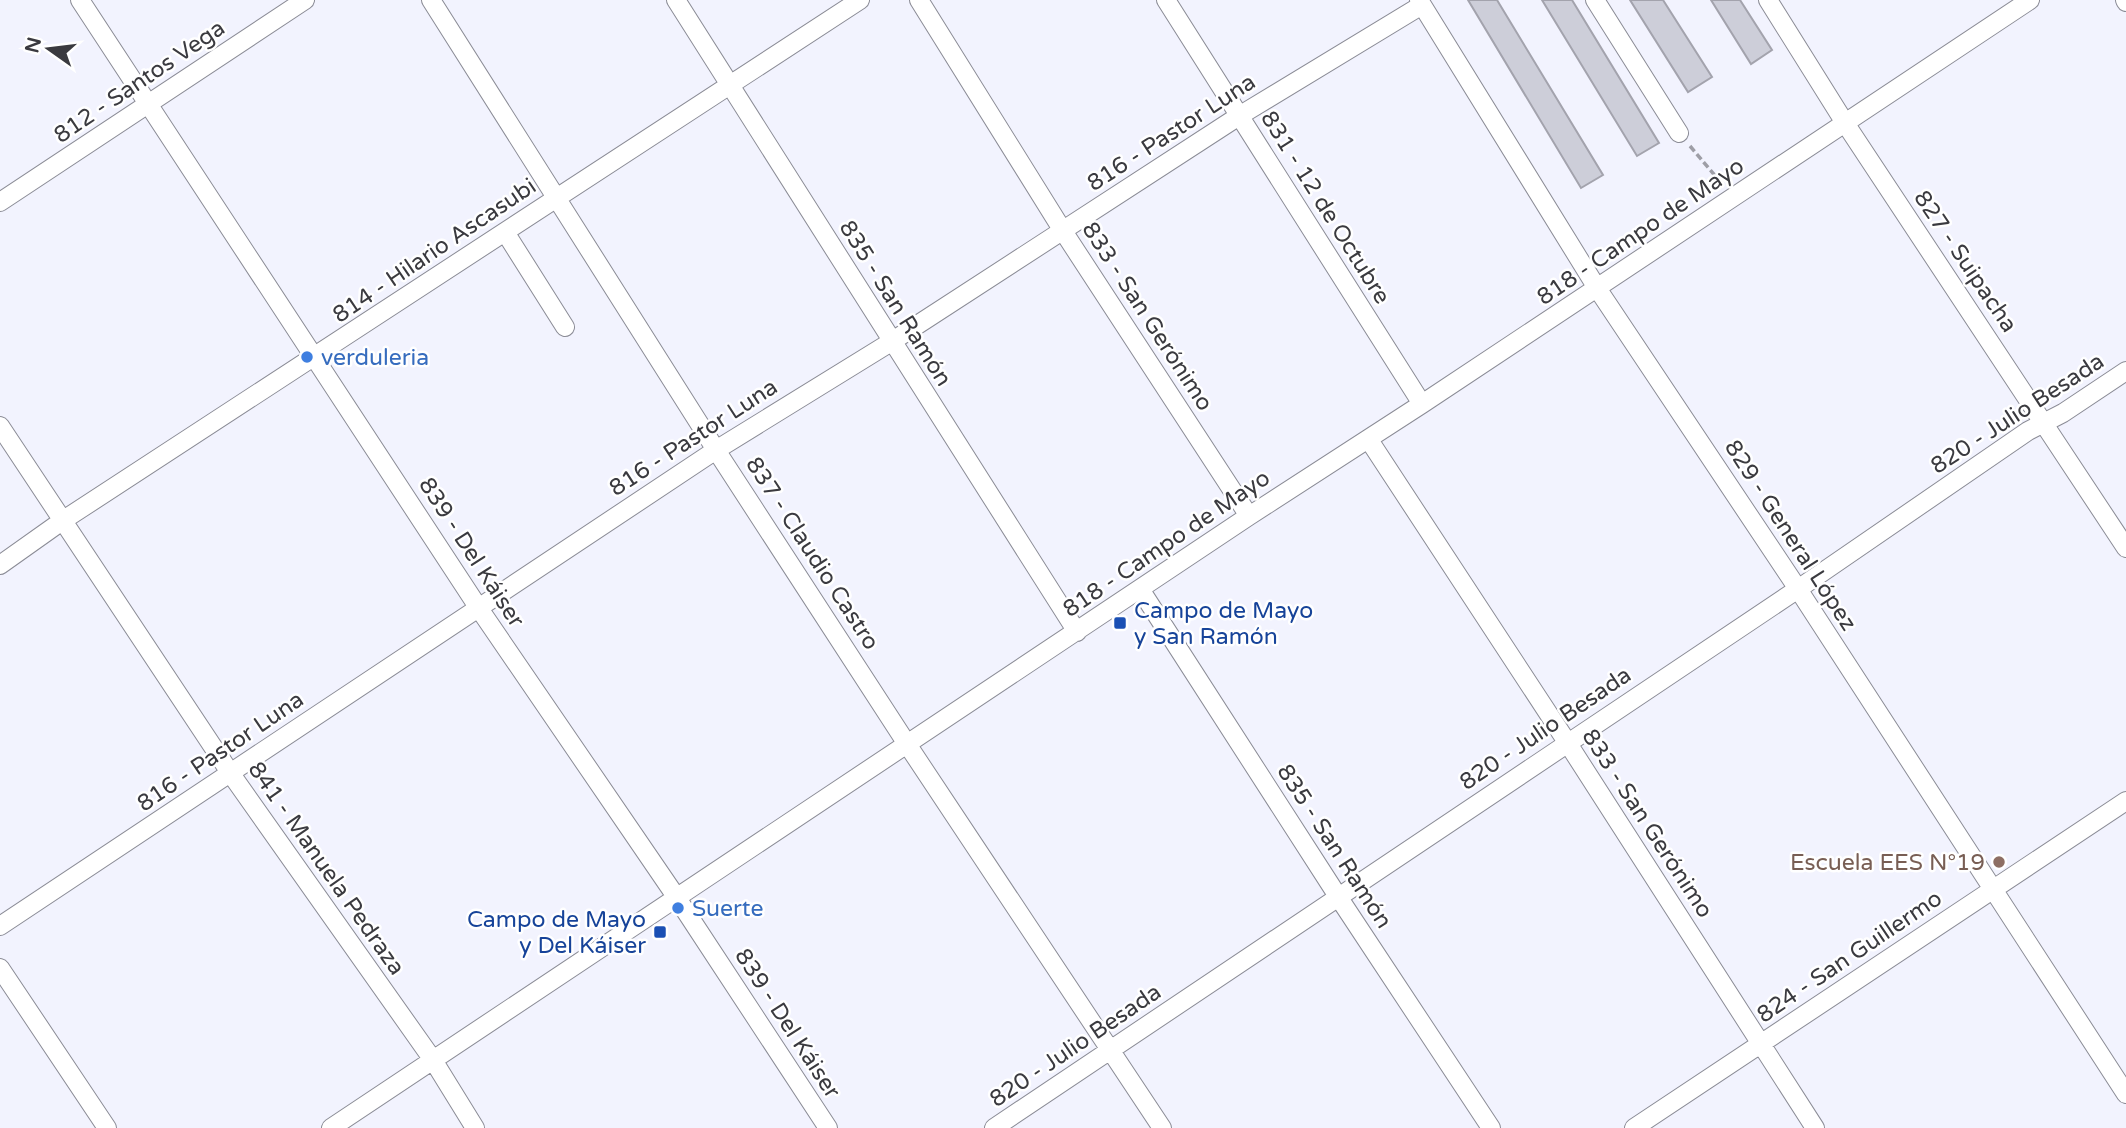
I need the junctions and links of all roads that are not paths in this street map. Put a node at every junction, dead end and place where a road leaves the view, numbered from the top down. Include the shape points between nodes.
1 (79, 0) edge
2 (305, 0) edge
3 (431, 0) edge
4 (676, 0) edge
5 (860, 0) edge
6 (919, 0) edge
7 (1167, 0) edge
8 (1595, 0) edge
9 (1768, 0) edge
10 (2030, 0) edge
11 (1420, 2) edge
12 (730, 86) junction
13 (148, 103) junction
14 (1239, 116) junction
15 (1845, 122) junction
16 (1679, 133) road end
17 (556, 198) junction
18 (0, 202) edge
19 (1063, 231) junction
20 (505, 232) junction
21 (1597, 288) junction
22 (565, 327) dead end
23 (891, 342) junction
24 (316, 358) junction
25 (2126, 371) edge
26 (1422, 404) junction
27 (2044, 423) junction
28 (0, 426) edge
29 (1369, 440) junction
30 (716, 450) junction
31 (1249, 516) junction
32 (62, 521) junction
33 (2126, 548) edge
34 (0, 565) edge
35 (1140, 589) junction
36 (1798, 589) junction
37 (478, 607) junction
38 (1077, 632) junction
39 (1567, 742) junction
40 (907, 744) junction
41 (231, 774) junction
42 (2126, 801) edge
43 (1993, 890) junction
44 (677, 898) junction
45 (1339, 898) junction
46 (0, 926) edge
47 (0, 968) edge
48 (1760, 1045) junction
49 (1112, 1050) junction
50 (433, 1060) junction
51 (2126, 1094) edge
52 (107, 1128) edge
53 (331, 1128) edge
54 (475, 1128) edge
55 (828, 1128) edge
56 (994, 1128) edge
57 (1162, 1128) edge
58 (1490, 1128) edge
59 (1634, 1128) edge
60 (1815, 1128) edge

1 - 13 street, 839 - Del Káiser
2 - 13 street, 812 - Santos Vega
3 - 17 street, 837 - Claudio Castro
4 - 12 street, 835 - San Ramón
5 - 12 street, 814 - Hilario Ascasubi
6 - 19 street, 833 - San Gerónimo
7 - 14 street, 831 - 12 de Octubre
8 - 16 street
9 - 15 street, 827 - Suipacha
10 - 15 street, 818 - Campo de Mayo
11 - 14 street, 816 - Pastor Luna
11 - 21 street, 829 - General López
12 - 17 street, 814 - Hilario Ascasubi
12 - 23 street, 835 - San Ramón
13 - 18 street, 812 - Santos Vega
13 - 24 street, 839 - Del Káiser
14 - 19 street, 816 - Pastor Luna
14 - 26 street, 831 - 12 de Octubre
15 - 21 street, 818 - Campo de Mayo
15 - 27 street, 827 - Suipacha
17 - 20 street, 814 - Hilario Ascasubi
17 - 30 street, 837 - Claudio Castro
19 - 23 street, 816 - Pastor Luna
19 - 31 street, 833 - San Gerónimo
20 - 22 street
20 - 24 street, 814 - Hilario Ascasubi
21 - 26 street, 818 - Campo de Mayo
21 - 36 street, 829 - General López
23 - 30 street, 816 - Pastor Luna
23 - 38 street, 835 - San Ramón
24 - 32 street, 814 - Hilario Ascasubi
24 - 37 street, 839 - Del Káiser
25 - 27 street, 820 - Julio Besada
26 - 29 street, 818 - Campo de Mayo
27 - 33 street, 827 - Suipacha
27 - 36 street, 820 - Julio Besada
28 - 32 street, 841 - Manuela Pedraza
29 - 31 street, 818 - Campo de Mayo
29 - 39 street, 833 - San Gerónimo
30 - 37 street, 816 - Pastor Luna
30 - 40 street, 837 - Claudio Castro
31 - 35 street, 818 - Campo de Mayo
32 - 34 street, 814 - Hilario Ascasubi
32 - 41 street, 841 - Manuela Pedraza
35 - 38 street, 818 - Campo de Mayo
35 - 45 street, 835 - San Ramón
36 - 39 street, 820 - Julio Besada
36 - 43 street, 829 - General López
37 - 41 street, 816 - Pastor Luna
37 - 44 street, 839 - Del Káiser
38 - 40 street, 818 - Campo de Mayo
39 - 45 street, 820 - Julio Besada
39 - 48 street, 833 - San Gerónimo
40 - 44 street, 818 - Campo de Mayo
40 - 49 street, 837 - Claudio Castro
41 - 46 street, 816 - Pastor Luna
41 - 50 street, 841 - Manuela Pedraza
42 - 43 street, 824 - San Guillermo
43 - 48 street, 824 - San Guillermo
43 - 51 street, 829 - General López
44 - 50 street, 818 - Campo de Mayo
44 - 55 street, 839 - Del Káiser
45 - 49 street, 820 - Julio Besada
45 - 58 street, 835 - San Ramón
47 - 52 street
48 - 59 street, 824 - San Guillermo
48 - 60 street, 833 - San Gerónimo
49 - 56 street, 820 - Julio Besada
49 - 57 street, 837 - Claudio Castro
50 - 53 street, 818 - Campo de Mayo
50 - 54 street, 841 - Manuela Pedraza

